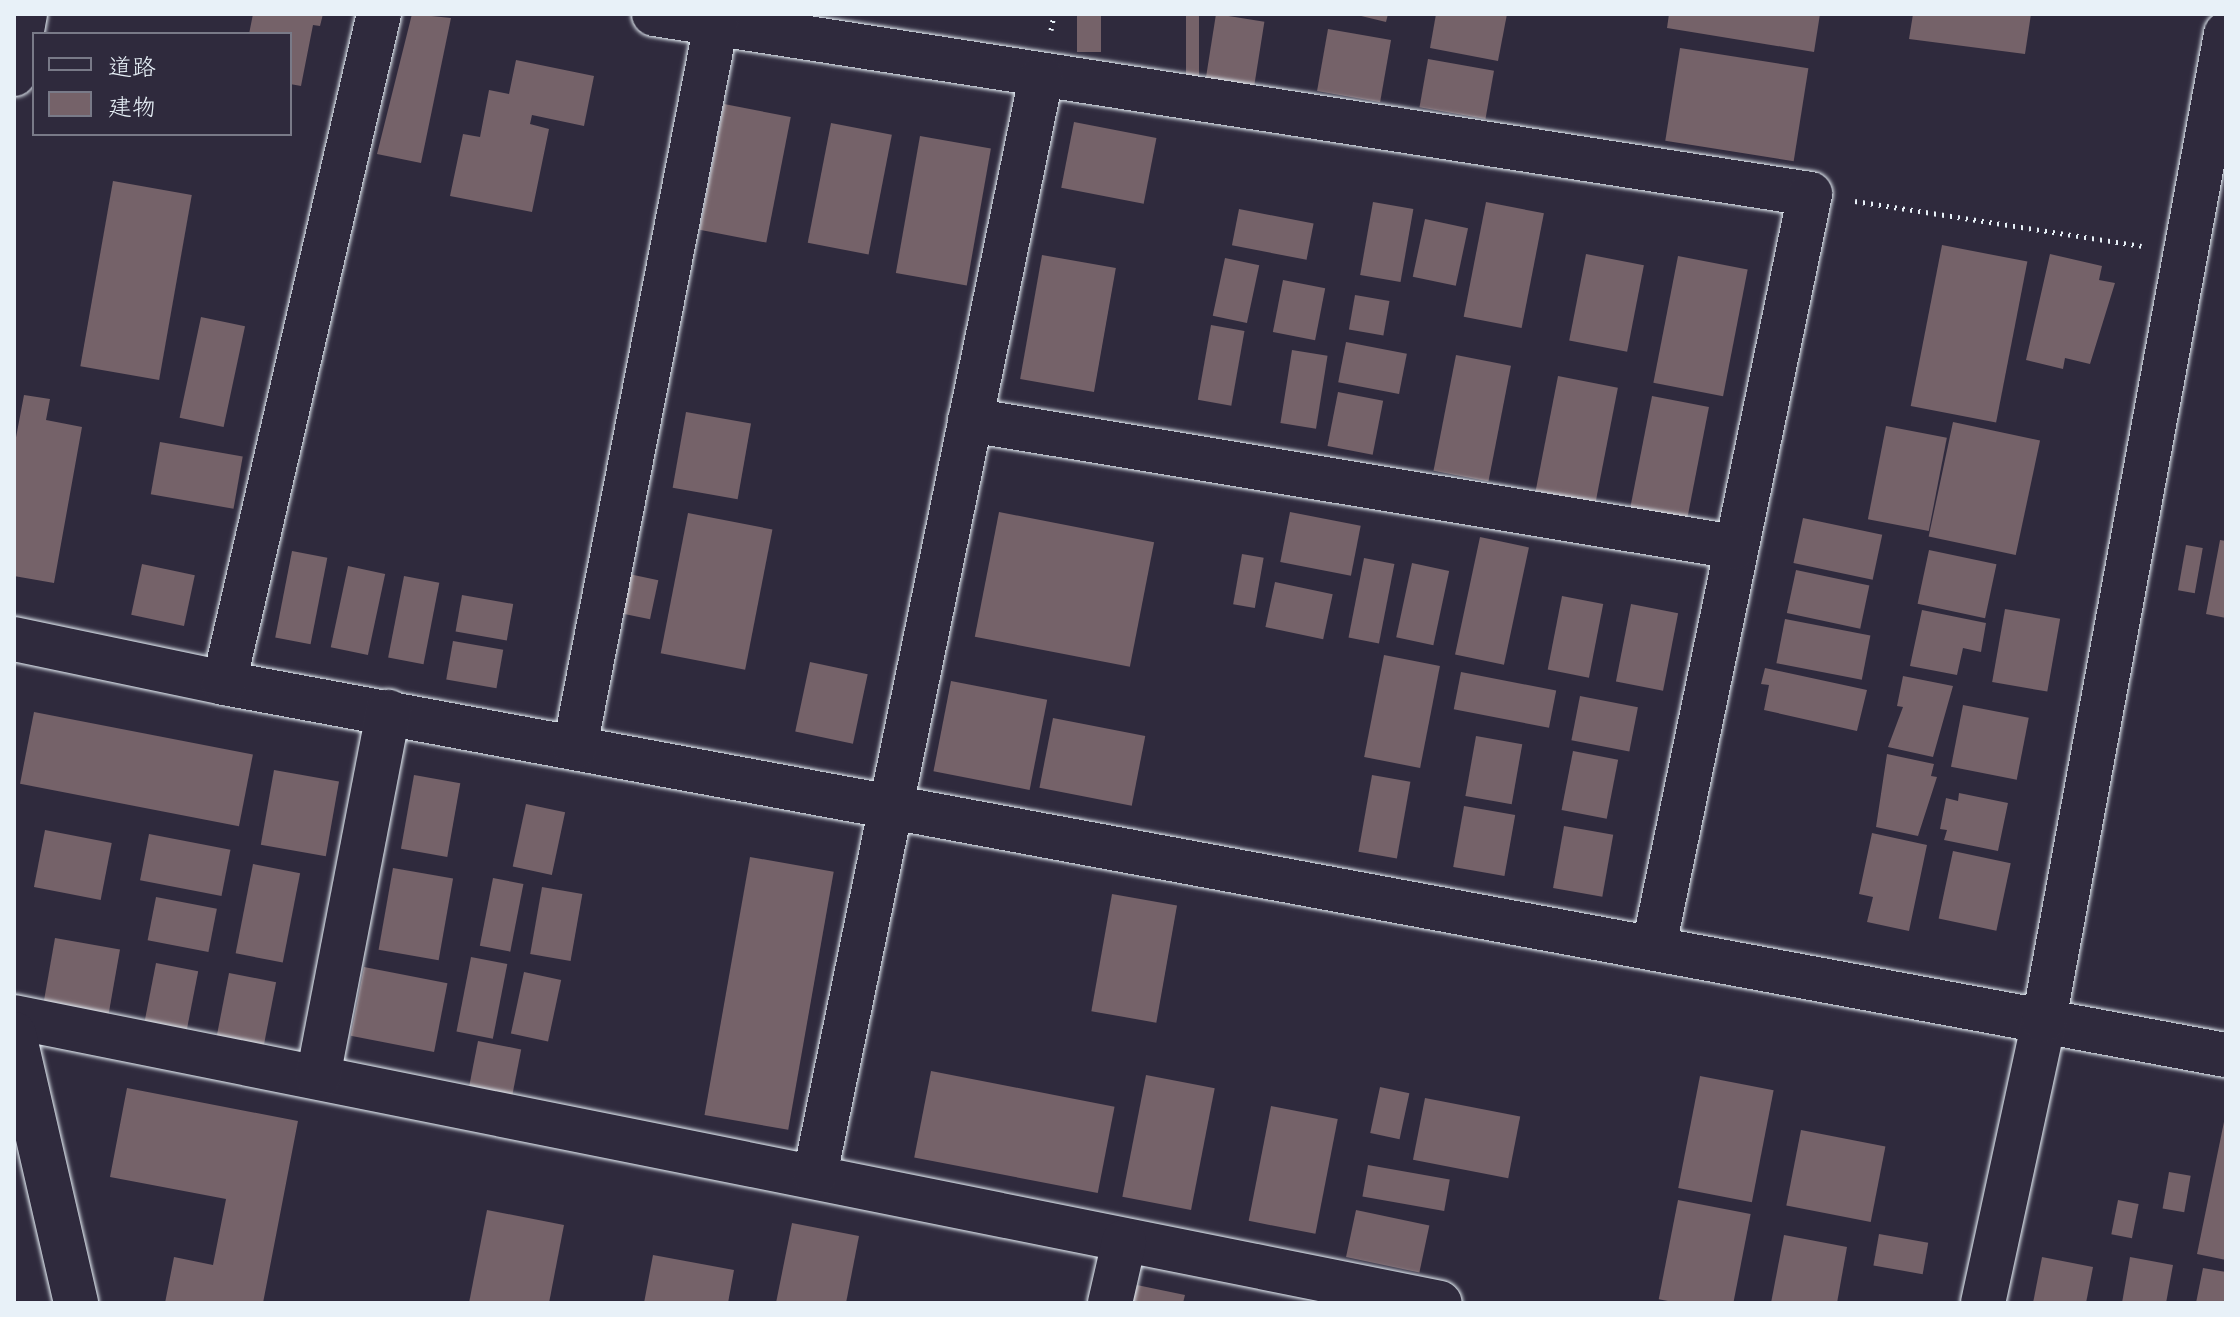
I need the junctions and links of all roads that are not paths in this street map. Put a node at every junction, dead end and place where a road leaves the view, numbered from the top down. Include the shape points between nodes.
1 (379, 14) edge
2 (654, 14) edge
3 (716, 24) junction
4 (20, 25) edge
5 (2226, 34) edge
6 (14, 74) edge
7 (1041, 78) junction
8 (970, 420) junction
9 (1735, 547) junction
10 (14, 639) edge
11 (224, 683) junction
12 (388, 712) junction
13 (575, 747) junction
14 (891, 806) junction
15 (1654, 946) junction
16 (14, 1017) edge
17 (2044, 1020) junction
18 (14, 1034) edge
19 (2226, 1055) edge
20 (318, 1077) junction
21 (815, 1175) junction
22 (1124, 1242) junction
23 (76, 1303) edge
24 (1110, 1303) edge
25 (1440, 1303) edge
26 (1983, 1303) edge

1 - 11 street
2 - 3 street
3 - 7 street
3 - 13 street
4 - 6 street
5 - 17 street
7 - 8 street
7 - 9 street via 1810,194
8 - 9 street
8 - 14 street
9 - 15 street
10 - 11 street
11 - 12 street
12 - 13 street
12 - 20 street
13 - 14 street
14 - 15 street
14 - 21 street
15 - 17 street
16 - 20 street
17 - 19 street
17 - 26 street
18 - 23 street
20 - 21 street
21 - 22 street
22 - 24 street
22 - 25 street

